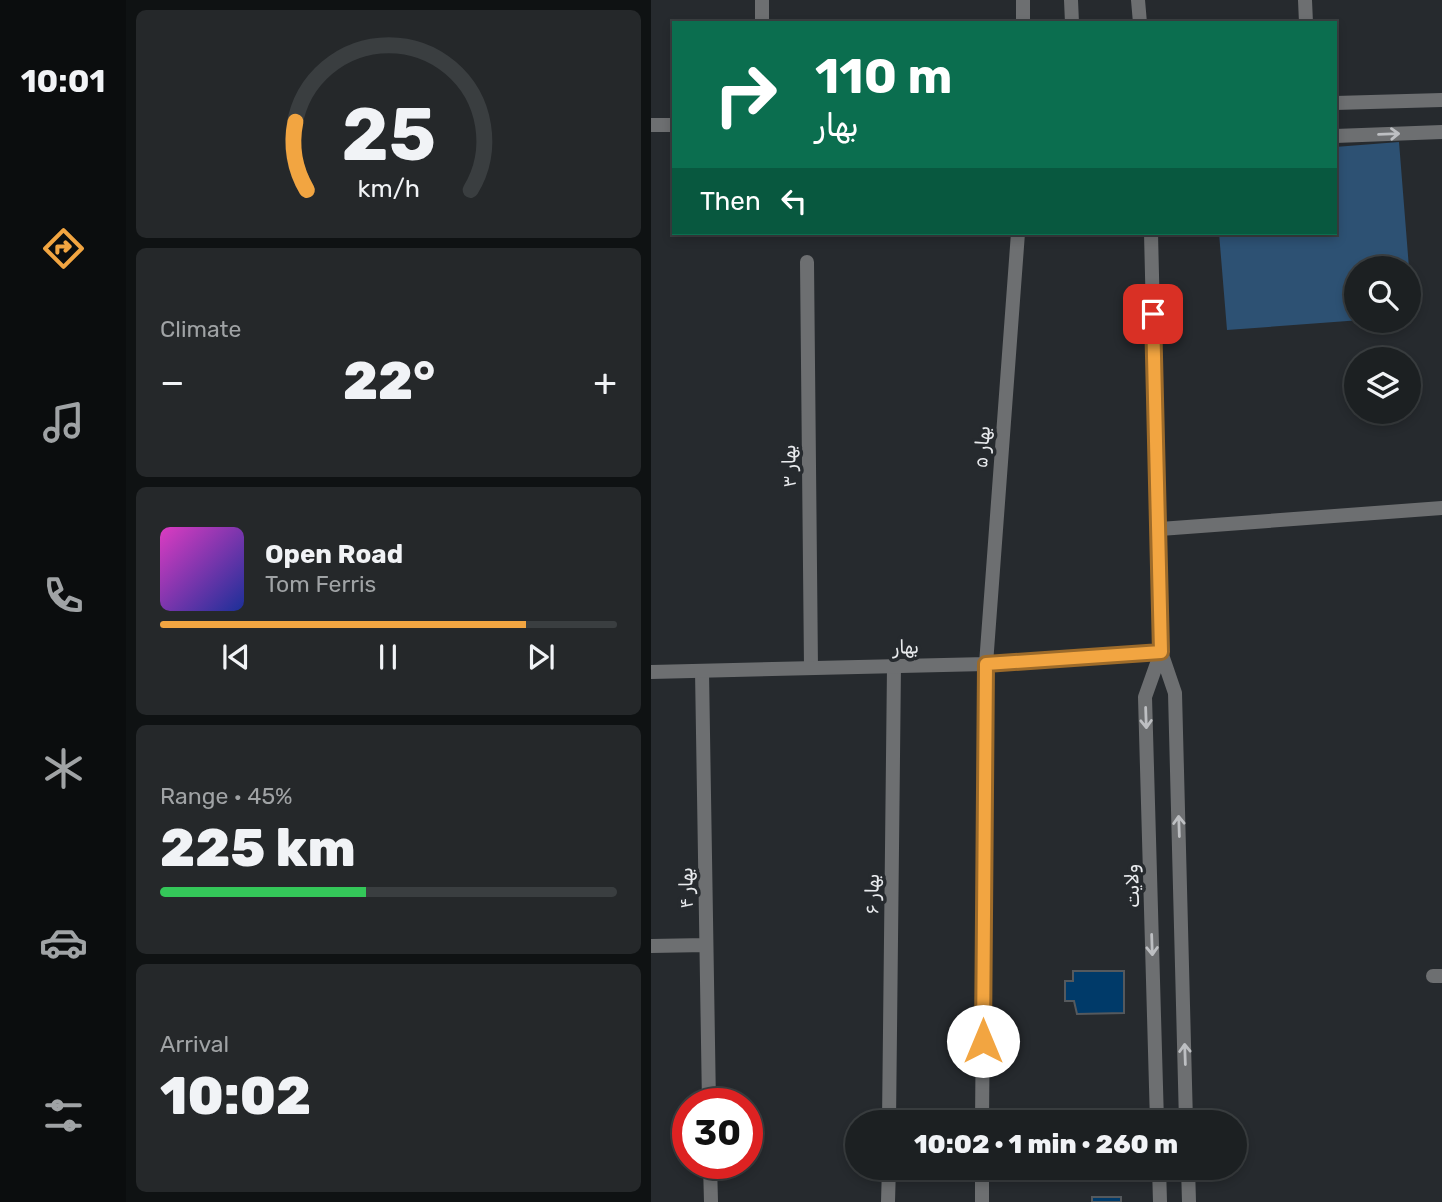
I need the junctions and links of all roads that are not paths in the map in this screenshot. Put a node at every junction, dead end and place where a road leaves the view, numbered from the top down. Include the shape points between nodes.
1 (762, 0) edge
2 (1023, 0) edge
3 (1071, 0) edge
4 (1138, 0) edge
5 (1305, 0) edge
6 (762, 21) edge
7 (1023, 21) edge
8 (1072, 21) edge
9 (1140, 21) edge
10 (1306, 21) edge
11 (1442, 100) edge
12 (1337, 103) edge
13 (651, 125) edge
14 (672, 125) edge
15 (1442, 132) edge
16 (1337, 136) edge
17 (1017, 235) edge
18 (1151, 235) edge
19 (807, 262) dead end
20 (1442, 508) edge
21 (1160, 529) junction
22 (1161, 652) junction
23 (986, 664) junction
24 (894, 666) junction
25 (811, 668) junction
26 (702, 671) junction
27 (651, 672) edge
28 (706, 945) junction
29 (651, 946) edge
30 (709, 1088) edge
31 (889, 1110) edge
32 (982, 1110) edge
33 (1157, 1110) edge
34 (1187, 1110) edge
35 (710, 1179) edge
36 (889, 1180) edge
37 (982, 1180) edge
38 (1159, 1180) edge
39 (1188, 1180) edge
40 (711, 1202) edge
41 (888, 1202) edge
42 (982, 1202) edge
43 (1160, 1202) edge
44 (1189, 1202) edge

1 - 6 street
2 - 7 street
3 - 8 street
4 - 9 street
5 - 10 street
11 - 12 street
13 - 14 street
16 -> 15 street
17 - 23 street, بهار ۵
18 - 21 street, ولایت
19 - 25 street, بهار ۳
20 - 21 street
21 - 22 street, ولایت
22 - 23 street, بهار
22 -> 33 street, ولایت via 1145,698
34 -> 22 street, ولایت via 1175,693
23 - 24 street, بهار
23 - 32 street, بهار ۵
24 - 25 street, بهار
24 - 31 street, بهار ۶
25 - 26 street, بهار
26 - 27 street, بهار
26 - 28 street, بهار ۴
28 - 29 street
28 - 30 street, بهار ۴
35 - 40 street
36 - 41 street
37 - 42 street
38 - 43 street
39 - 44 street

